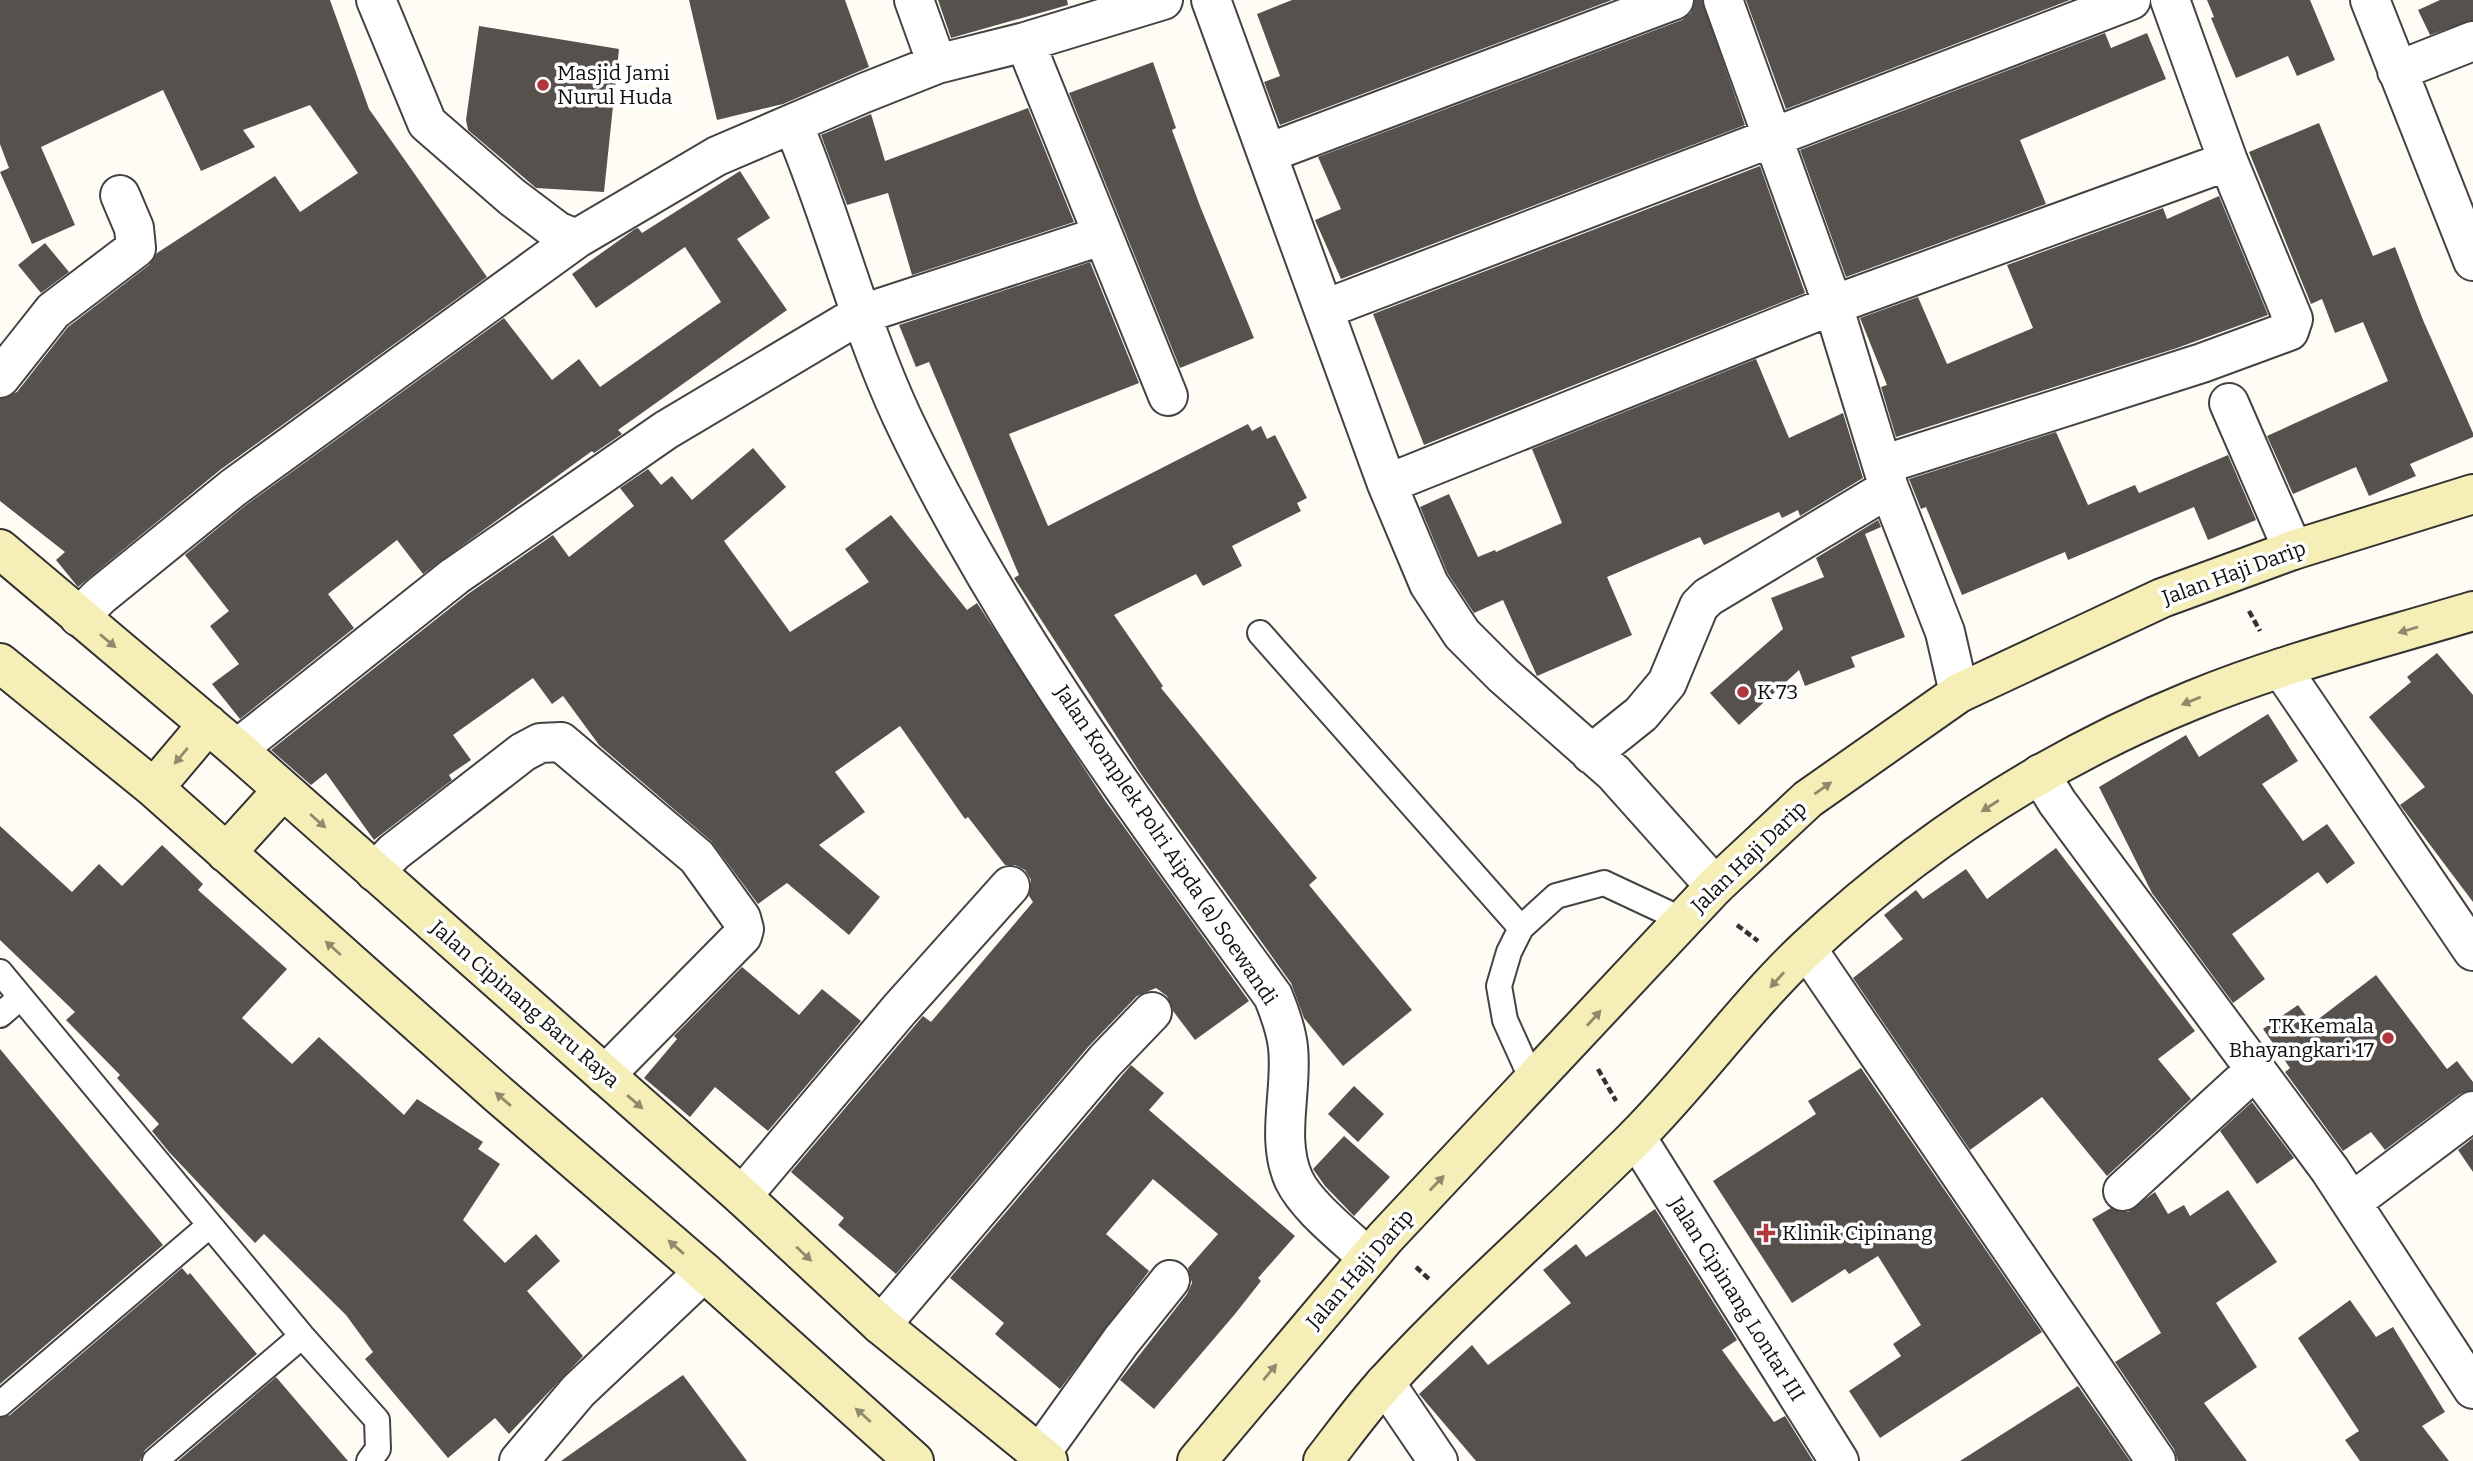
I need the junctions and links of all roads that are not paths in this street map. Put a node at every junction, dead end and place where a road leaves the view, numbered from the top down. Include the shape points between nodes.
1 (376, 0) edge
2 (914, 0) edge
3 (1163, 0) edge
4 (1210, 0) edge
5 (1674, 0) edge
6 (1723, 0) edge
7 (2131, 0) edge
8 (2170, 0) edge
9 (2370, 0) edge
10 (2473, 41) edge
11 (1025, 42) junction
12 (937, 65) junction
13 (2397, 71) junction
14 (793, 124) junction
15 (1770, 136) junction
16 (1268, 153) junction
17 (2228, 161) junction
18 (120, 195) dead end
19 (1101, 236) junction
20 (576, 239) junction
21 (2473, 261) edge
22 (1833, 305) junction
23 (1325, 309) junction
24 (859, 315) junction
25 (0, 377) edge
26 (1168, 396) dead end
27 (2230, 403) dead end
28 (1885, 476) junction
29 (1387, 484) junction
30 (2473, 494) edge
31 (0, 550) edge
32 (2293, 550) junction
33 (2473, 611) edge
34 (79, 617) junction
35 (1260, 633) dead end
36 (0, 663) edge
37 (2281, 668) junction
38 (1959, 693) junction
39 (208, 724) junction
40 (237, 750) junction
41 (1591, 754) junction
42 (2040, 774) junction
43 (153, 788) junction
44 (283, 790) junction
45 (226, 853) junction
46 (375, 872) junction
47 (1010, 886) dead end
48 (1700, 902) junction
49 (1521, 928) junction
50 (2468, 933) edge
51 (1798, 957) junction
52 (0, 972) edge
53 (21, 997) junction
54 (1152, 1012) dead end
55 (0, 1015) edge
56 (2256, 1069) junction
57 (605, 1075) junction
58 (1533, 1082) junction
59 (2473, 1111) edge
60 (1636, 1137) junction
61 (2123, 1191) dead end
62 (742, 1196) junction
63 (2352, 1202) junction
64 (210, 1226) junction
65 (1376, 1247) junction
66 (704, 1272) junction
67 (1170, 1280) dead end
68 (881, 1325) junction
69 (302, 1336) junction
70 (1385, 1383) junction
71 (2473, 1388) edge
72 (0, 1404) edge
73 (1044, 1458) edge
74 (155, 1461) edge
75 (369, 1461) edge
76 (519, 1461) edge
77 (914, 1461) edge
78 (1197, 1461) edge
79 (1323, 1461) edge
80 (1438, 1461) edge
81 (1839, 1461) edge
82 (2156, 1461) edge

1 - 20 street via 428,123 512,197
2 - 12 street
3 - 11 street
4 - 16 street
5 - 16 street
6 - 15 street
7 - 15 street
8 - 17 street
9 - 13 street
10 - 13 street
11 - 12 street
11 - 19 street
12 - 14 street
13 - 21 street
14 - 20 street via 718,156
14 - 24 street, Jalan Komplek Polri Aipda (a) Soewandi via 814,173
15 - 22 street
15 - 23 street
16 - 23 street
17 - 22 street
17 - 28 street via 2293,319 2289,331
18 - 25 street via 137,236 136,248 53,311
19 - 24 street
19 - 26 street
20 - 34 street via 233,488
22 - 28 street
22 - 29 street
23 - 29 street
24 - 40 street via 666,430 478,561
24 - 65 street, Jalan Komplek Polri Aipda (a) Soewandi via 901,416 958,528 1102,759 1273,996 1288,1049 1286,1155 1294,1181 1322,1215
27 - 32 street
28 - 38 street via 1945,632
28 - 41 street via 1707,597 1667,683 1641,714
29 - 41 street via 1429,584 1462,634
30 - 32 main road, Jalan Haji Darip
31 - 34 main road, Jalan Cipinang Baru Raya
32 - 38 main road, Jalan Haji Darip via 2162,598
33 -> 37 main road
34 -> 39 main road, Jalan Cipinang Baru Raya
35 - 49 lane
36 - 43 main road
37 -> 42 main road via 2136,724
37 - 50 street
48 -> 38 main road, Jalan Haji Darip via 1808,799
39 - 40 main road, Jalan Cipinang Baru Raya
39 -> 43 main road
40 - 44 main road, Jalan Cipinang Baru Raya
41 - 48 street via 1615,774
42 -> 51 main road via 1951,831 1875,888
42 - 56 street
43 - 45 main road
44 - 45 main road
44 -> 46 main road, Jalan Cipinang Baru Raya
66 -> 45 main road
46 - 57 main road, Jalan Cipinang Baru Raya
46 - 57 street via 394,852 523,752 540,743 561,742 697,857 741,918 742,936
47 - 62 street
48 - 49 lane via 1604,883 1556,896
58 -> 48 main road, Jalan Haji Darip
49 - 58 lane via 1499,986 1505,1020
51 -> 60 main road
51 - 82 street
52 - 53 lane
53 - 55 lane
53 - 64 lane
54 - 68 street
56 - 61 street
56 - 63 street
57 -> 62 main road, Jalan Cipinang Baru Raya
65 -> 58 main road, Jalan Haji Darip
59 - 63 street
60 - 70 main road
60 - 81 street, Jalan Cipinang Lontar III
62 -> 68 main road, Jalan Cipinang Baru Raya
63 - 71 street
64 - 69 lane
64 - 72 lane
78 -> 65 main road, Jalan Haji Darip
66 - 76 street via 578,1391
77 -> 66 main road
67 - 73 street via 1121,1341
68 - 73 main road, Jalan Cipinang Baru Raya
69 - 74 lane
69 - 75 lane via 377,1420 378,1449
70 - 79 main road
70 - 80 street

